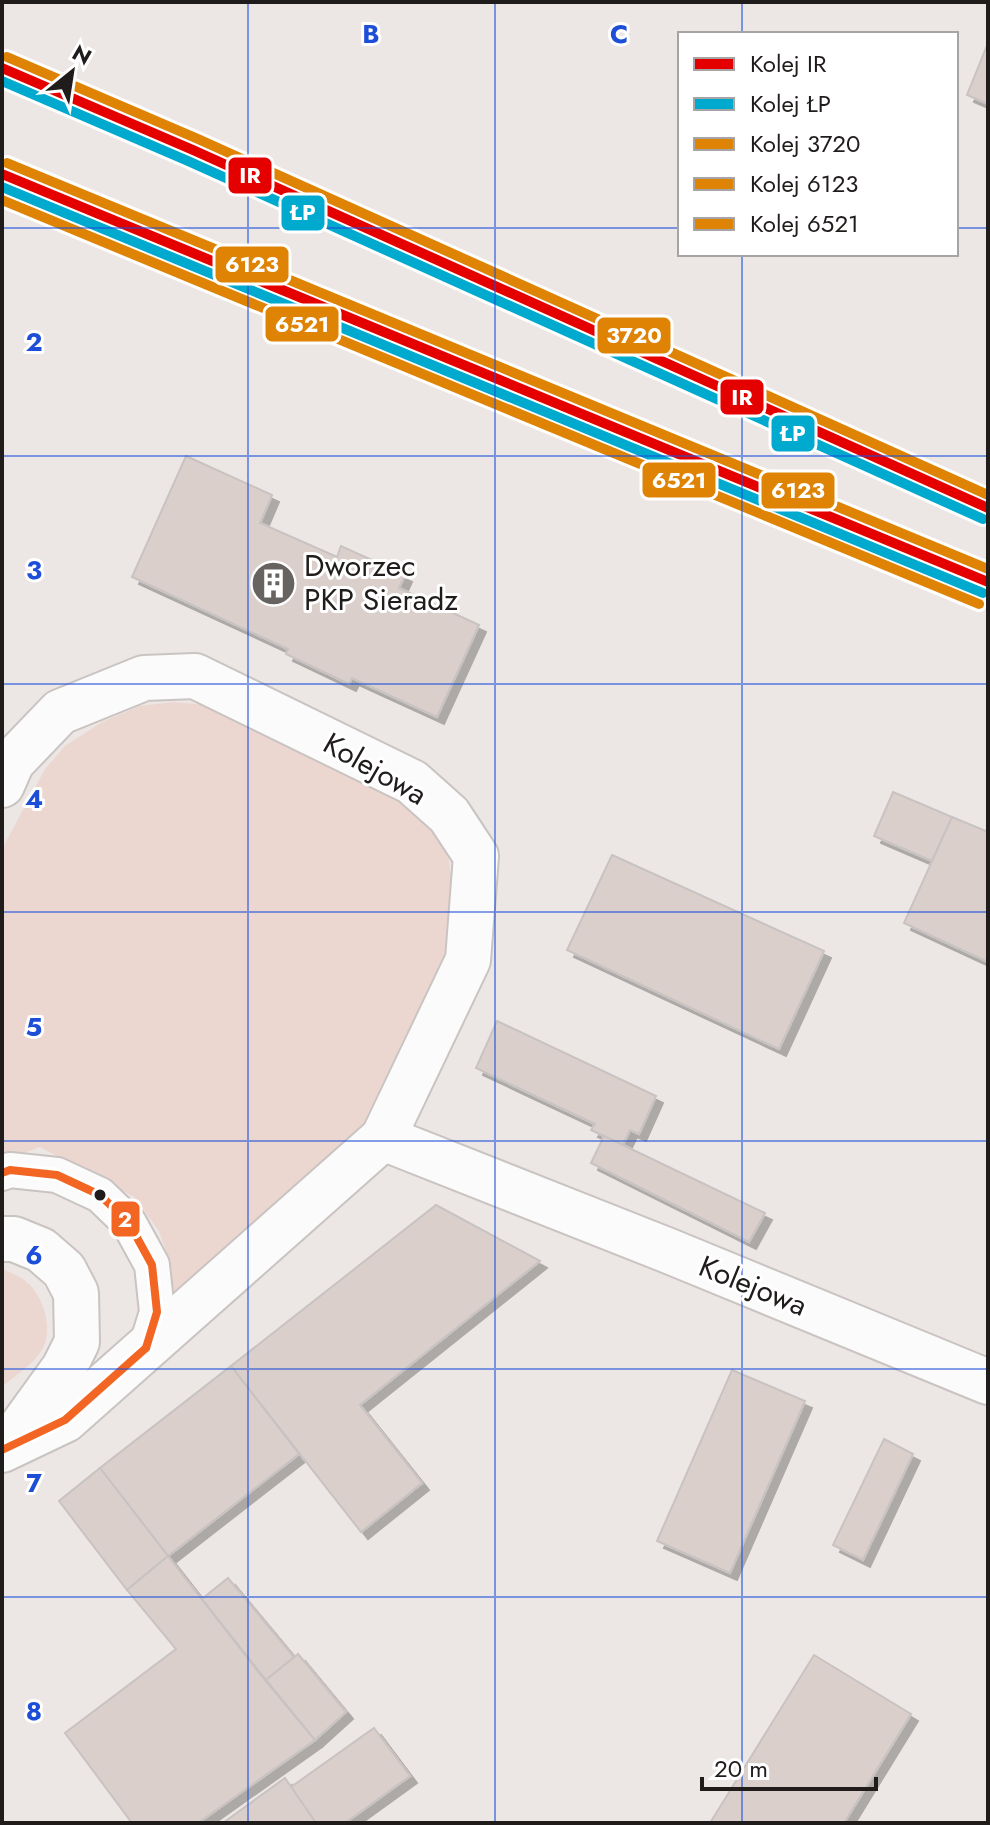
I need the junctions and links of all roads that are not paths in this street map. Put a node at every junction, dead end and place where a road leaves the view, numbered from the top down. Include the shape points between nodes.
1 (2, 785) edge
2 (383, 1138) junction
3 (2, 1173) edge
4 (2, 1239) edge
5 (146, 1348) junction
6 (988, 1382) edge
7 (5, 1448) edge

1 - 2 street, Kolejowa via 12,762 60,712 144,678 195,676 412,782 449,815 476,856 468,960
2 - 5 street, Kolejowa
2 - 6 street, Kolejowa
3 - 5 lane via 57,1175 100,1195 129,1223 152,1265 157,1312
4 - 7 street, Kolejowa via 41,1250 64,1270 76,1293 77,1342
5 - 7 street, Kolejowa via 65,1420

